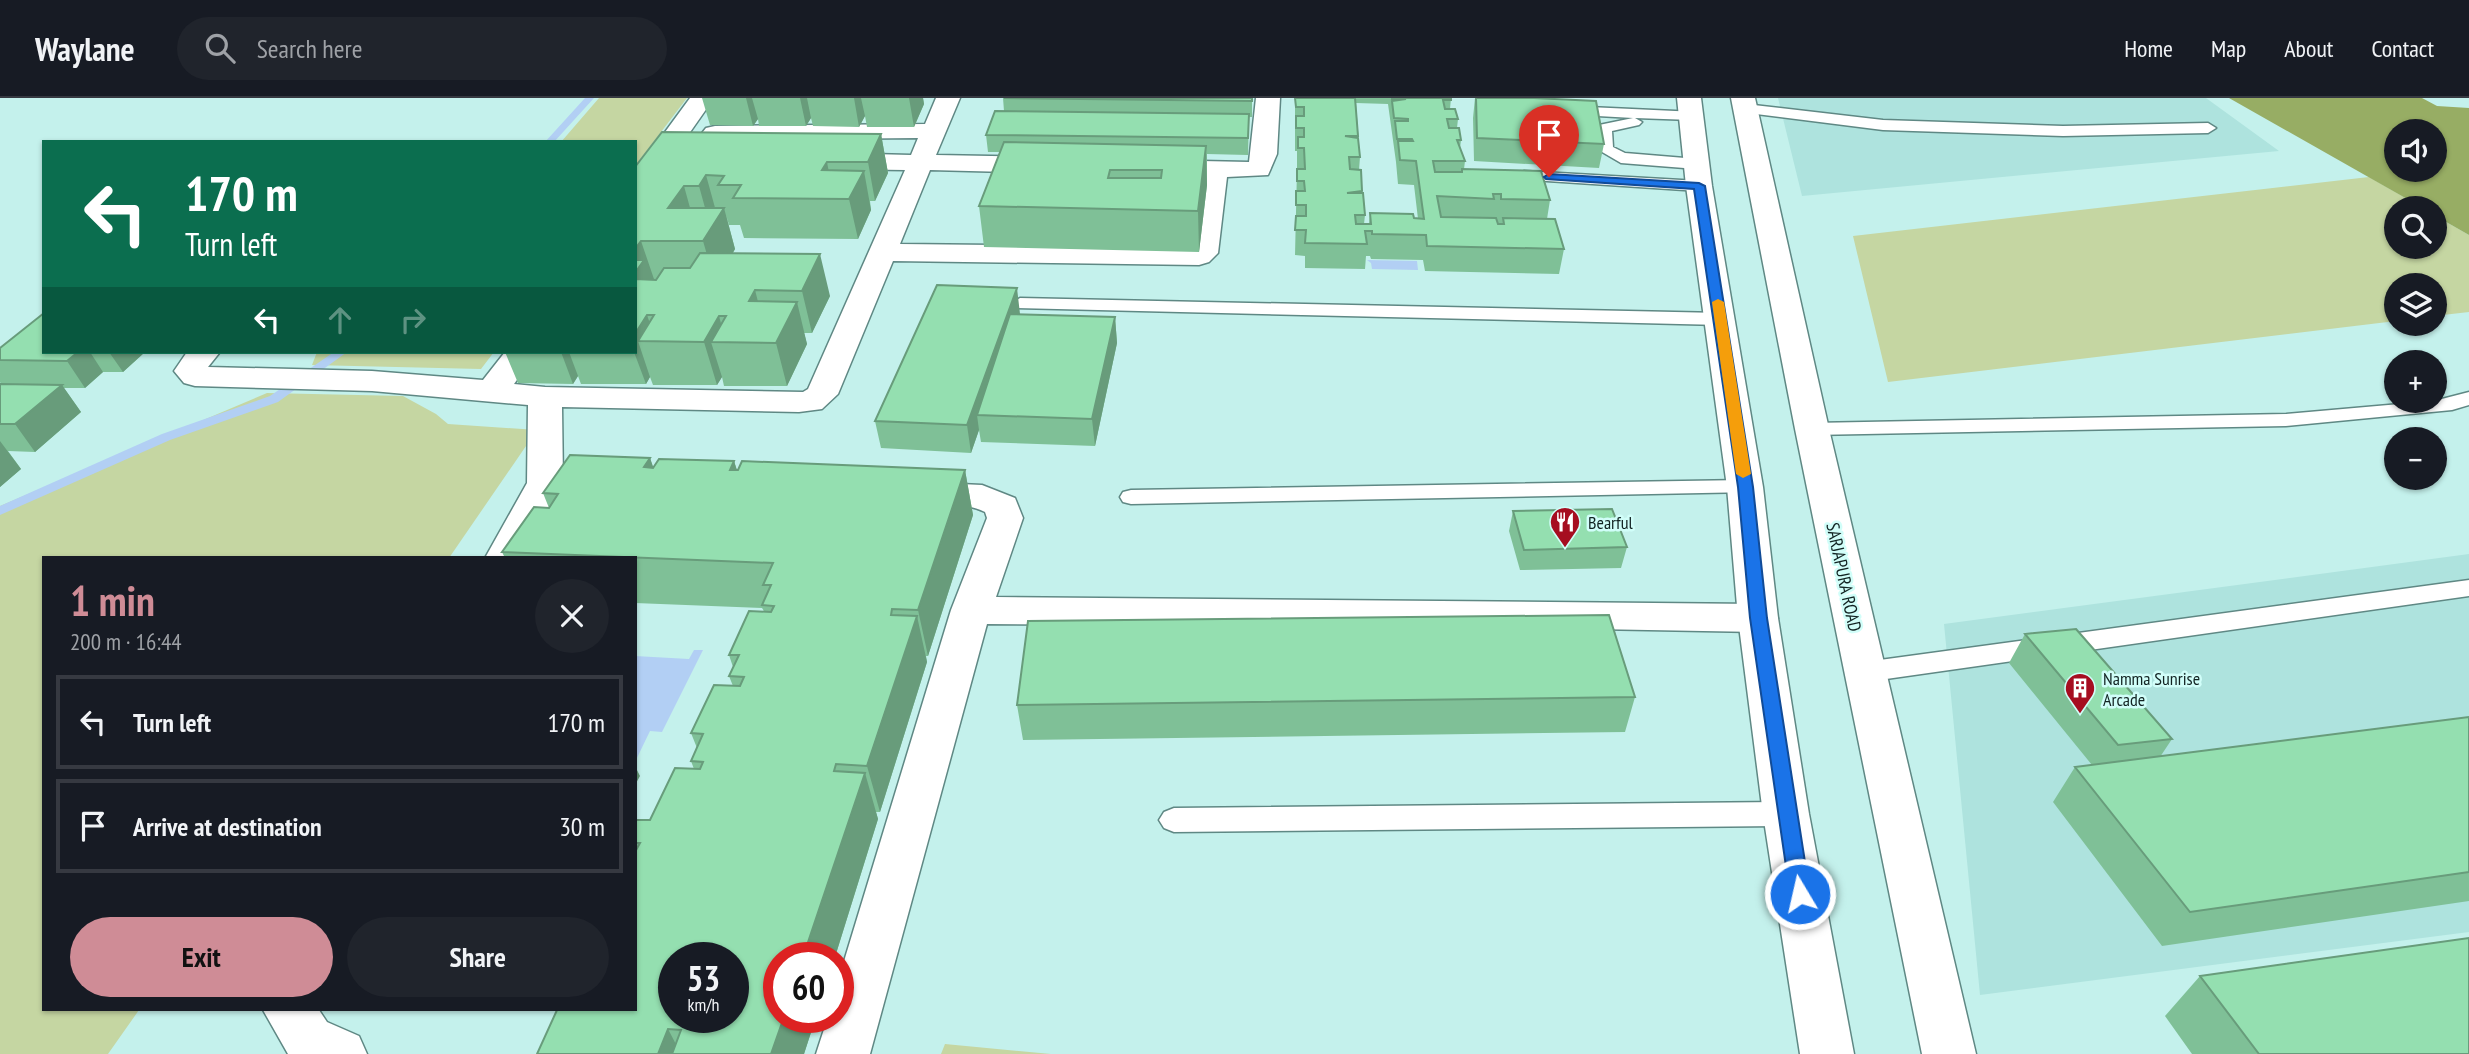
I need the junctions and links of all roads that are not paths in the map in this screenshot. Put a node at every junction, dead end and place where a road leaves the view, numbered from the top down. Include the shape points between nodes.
1 (702, 98) edge
2 (948, 98) edge
3 (1268, 98) edge
4 (1744, 104) edge
5 (1546, 110) edge
6 (1692, 113) edge
7 (2208, 128) dead end
8 (932, 131) junction
9 (729, 160) edge
10 (811, 161) edge
11 (921, 162) junction
12 (1068, 166) edge
13 (1135, 167) edge
14 (1215, 169) junction
15 (1698, 175) junction
16 (1524, 176) edge
17 (637, 189) edge
18 (884, 252) junction
19 (1020, 304) edge
20 (1721, 319) junction
21 (202, 354) edge
22 (520, 354) edge
23 (492, 391) junction
24 (545, 397) junction
25 (2469, 398) edge
26 (1812, 429) junction
27 (1745, 487) junction
28 (885, 492) edge
29 (1131, 497) dead end
30 (505, 556) edge
31 (2469, 587) edge
32 (971, 610) junction
33 (1758, 618) junction
34 (1865, 673) junction
35 (1786, 814) junction
36 (1174, 820) dead end
37 (290, 1011) edge
38 (340, 1054) edge
39 (842, 1054) edge
40 (1826, 1054) edge
41 (1950, 1054) edge

1 - 17 street
2 - 8 street
3 - 14 street via 1258,124 1264,157 1259,170
4 - 7 lane via 1883,125 2063,131
4 - 26 street, SARJAPURA ROAD
5 - 6 lane
6 - 15 street
6 - 15 lane via 1604,128 1605,149 1621,158
8 - 9 street via 718,133 711,135 696,157
8 - 11 street
10 - 11 street
11 - 12 street
11 - 18 street
13 - 14 street
14 - 18 street via 1204,253 1199,257
15 - 16 lane
15 - 20 street
18 - 24 street via 816,399
19 - 20 lane
20 - 27 street
21 - 23 street via 190,371 195,376 372,381
22 - 23 street
23 - 24 street
24 - 30 street via 559,483
25 - 26 lane via 2452,404 2286,420
26 - 34 street, SARJAPURA ROAD
27 - 29 lane
27 - 33 street
28 - 32 street via 982,496 1002,506 1005,518
31 - 34 lane
32 - 33 street
32 - 39 street
33 - 35 street
34 - 41 street, SARJAPURA ROAD
35 - 36 lane
35 - 40 street
37 - 38 street via 308,1039

